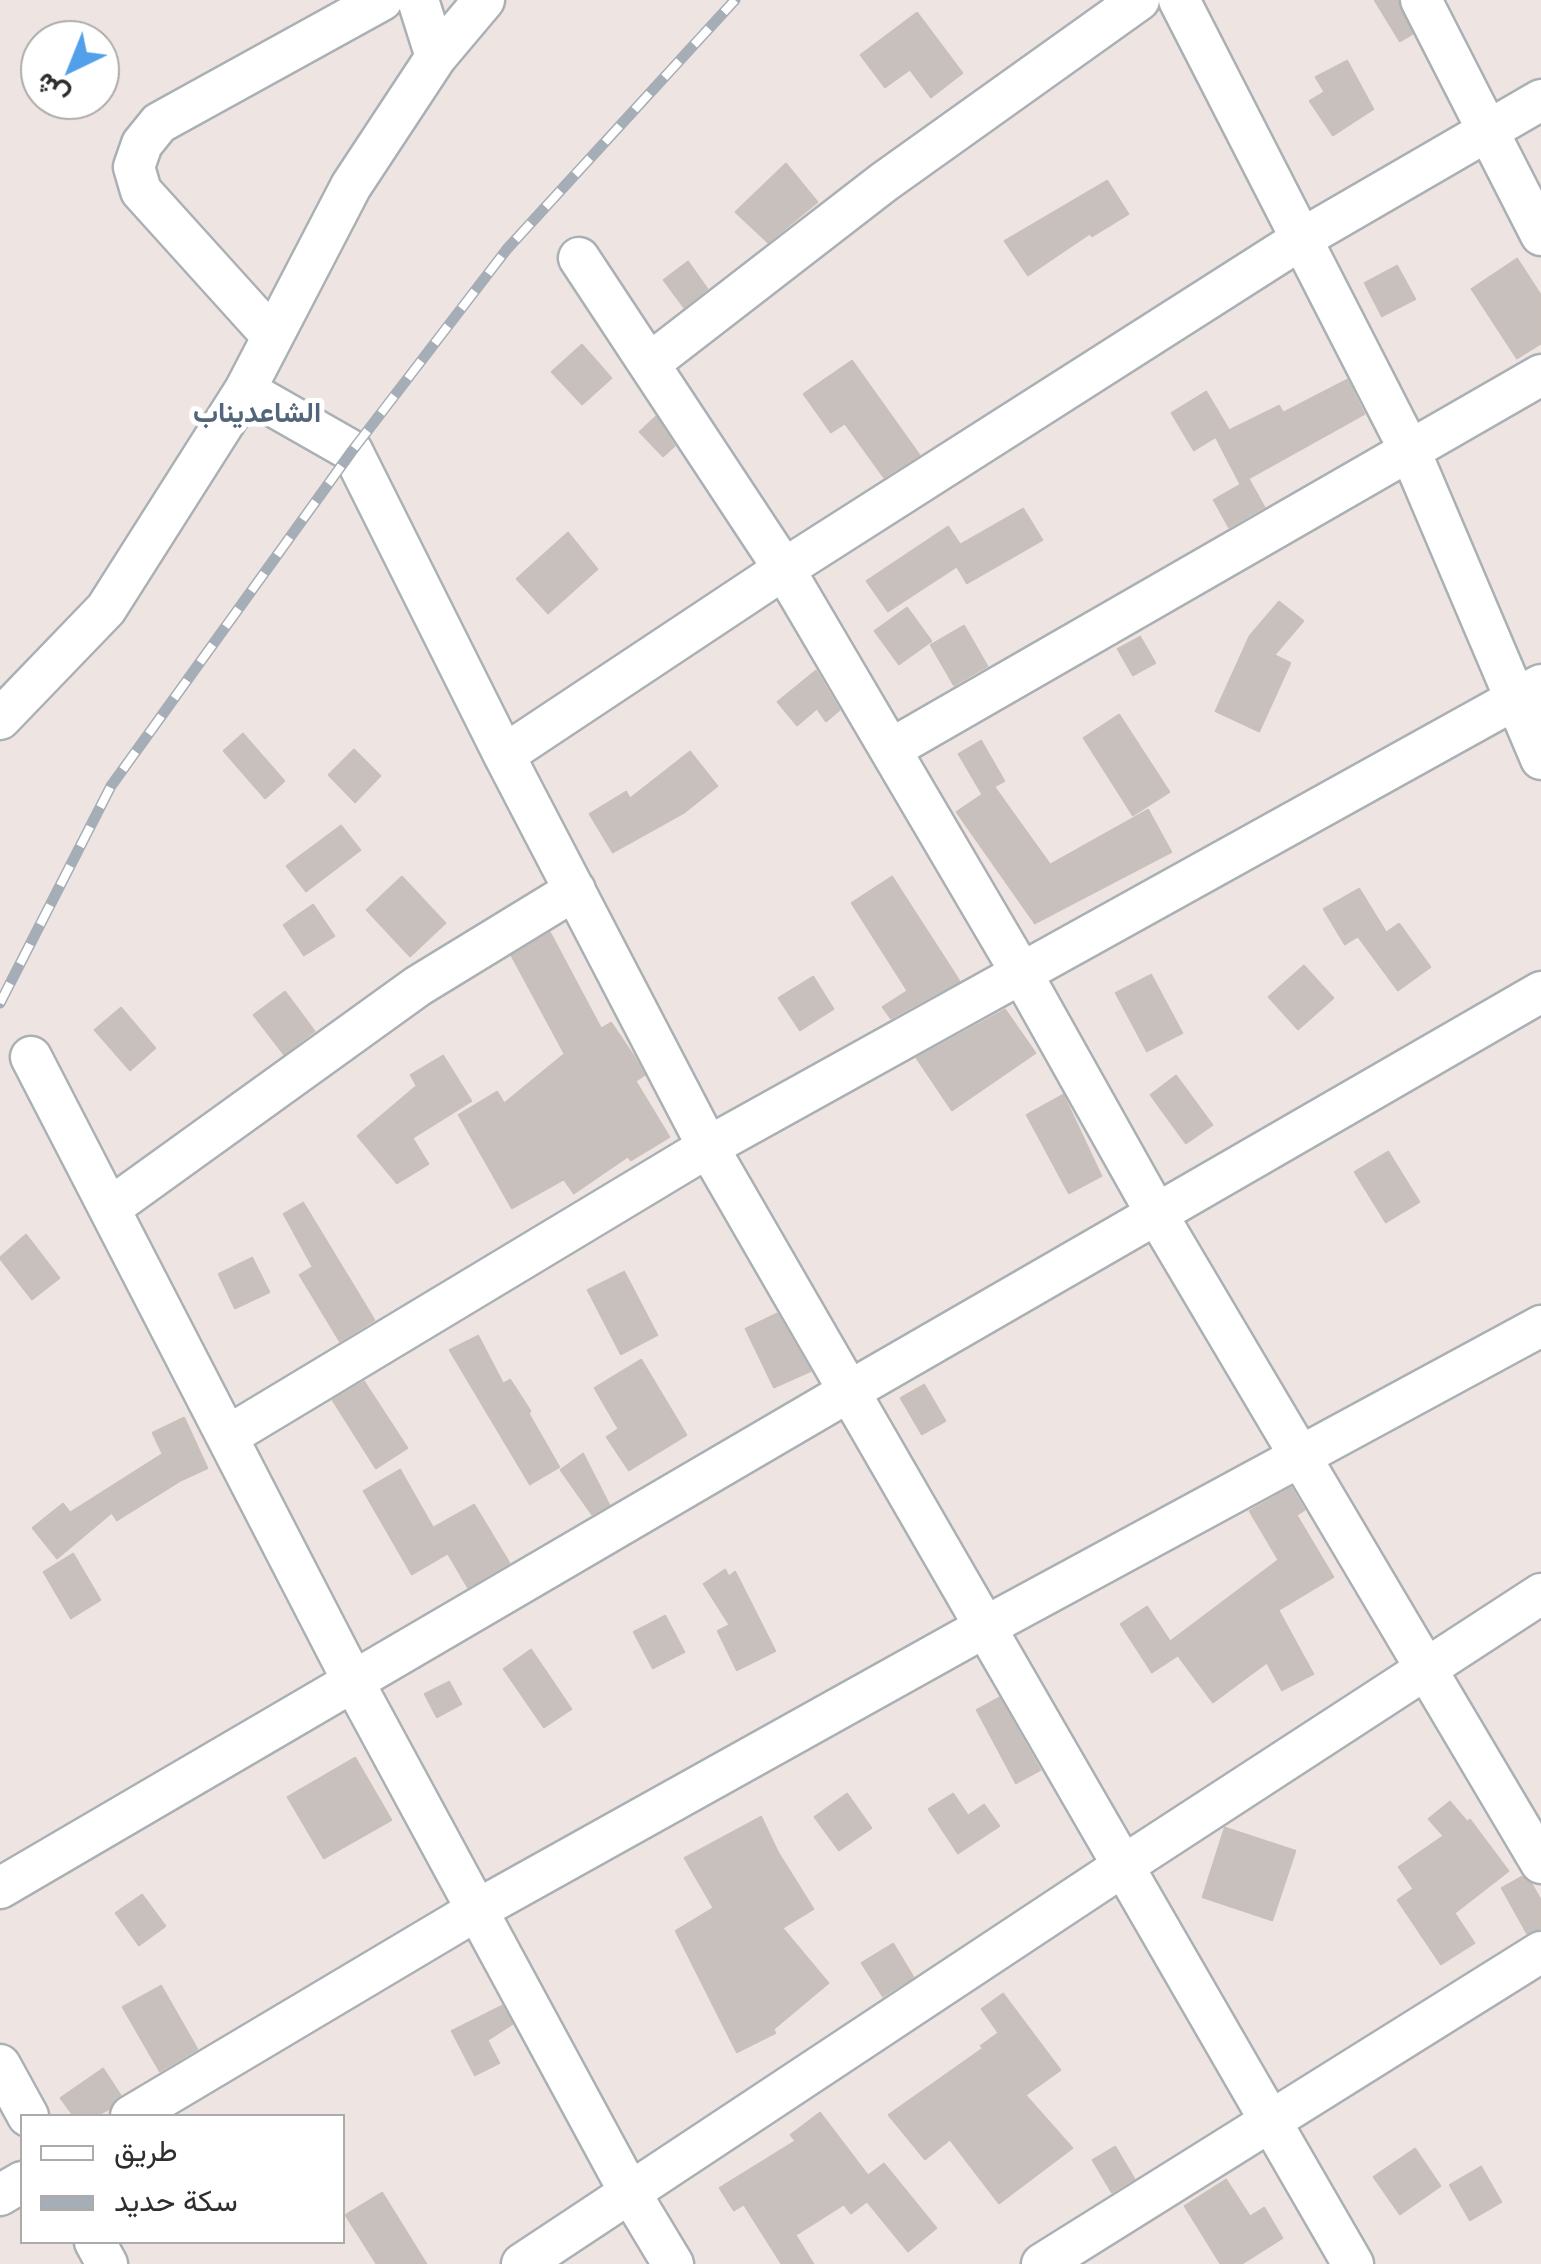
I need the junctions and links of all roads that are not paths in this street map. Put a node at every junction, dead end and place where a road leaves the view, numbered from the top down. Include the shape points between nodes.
1 (382, 0) edge
2 (418, 0) edge
3 (484, 0) edge
4 (1139, 0) edge
5 (1179, 0) edge
6 (1421, 0) edge
7 (436, 57) junction
8 (1541, 100) edge
9 (1487, 129) junction
10 (1541, 236) edge
11 (1303, 238) junction
12 (579, 258) dead end
13 (272, 336) junction
14 (650, 362) junction
15 (1541, 375) edge
16 (244, 390) junction
17 (1410, 451) junction
18 (784, 569) junction
19 (1528, 692) edge
20 (0, 718) edge
21 (891, 749) junction
22 (504, 755) junction
23 (1541, 759) edge
24 (575, 890) junction
25 (1022, 974) junction
26 (1541, 992) edge
27 (31, 1057) dead end
28 (708, 1147) junction
29 (110, 1208) junction
30 (1156, 1213) junction
31 (1541, 1326) edge
32 (848, 1392) junction
33 (228, 1436) junction
34 (1300, 1455) junction
35 (1541, 1594) edge
36 (985, 1627) junction
37 (1424, 1668) junction
38 (353, 1681) junction
39 (1541, 1862) edge
40 (1123, 1866) junction
41 (0, 1888) edge
42 (477, 1910) junction
43 (1541, 1952) edge
44 (0, 2065) edge
45 (27, 2114) edge
46 (134, 2114) edge
47 (1272, 2121) junction
48 (629, 2191) junction
49 (522, 2264) edge
50 (673, 2264) edge
51 (1042, 2264) edge
52 (1353, 2264) edge

1 - 13 street via 159,123 134,167 141,190
2 - 7 street
3 - 7 street
4 - 14 street via 884,182
5 - 11 street
6 - 9 street
7 - 13 street via 351,186
8 - 9 street
9 - 10 street
9 - 11 street
11 - 17 street
11 - 18 street
12 - 14 street
13 - 16 street
14 - 18 street
15 - 17 street
16 - 20 street via 106,609
16 - 22 street via 352,451
17 - 19 street
17 - 21 street
18 - 21 street
18 - 22 street
19 - 23 street
19 - 25 street
21 - 25 street
22 - 24 street
24 - 28 street
24 - 29 street via 418,986
25 - 28 street
25 - 30 street
26 - 30 street
27 - 29 street
28 - 32 street
28 - 33 street
29 - 33 street
30 - 32 street
30 - 34 street
31 - 34 street
32 - 36 street
32 - 38 street
33 - 38 street
34 - 36 street
34 - 37 street
35 - 37 street
36 - 40 street
36 - 42 street
37 - 39 street
37 - 40 street
38 - 41 street
38 - 42 street
40 - 47 street
40 - 48 street
42 - 46 street
42 - 48 street
43 - 47 street
44 - 45 street
47 - 51 street
47 - 52 street
48 - 49 street
48 - 50 street

